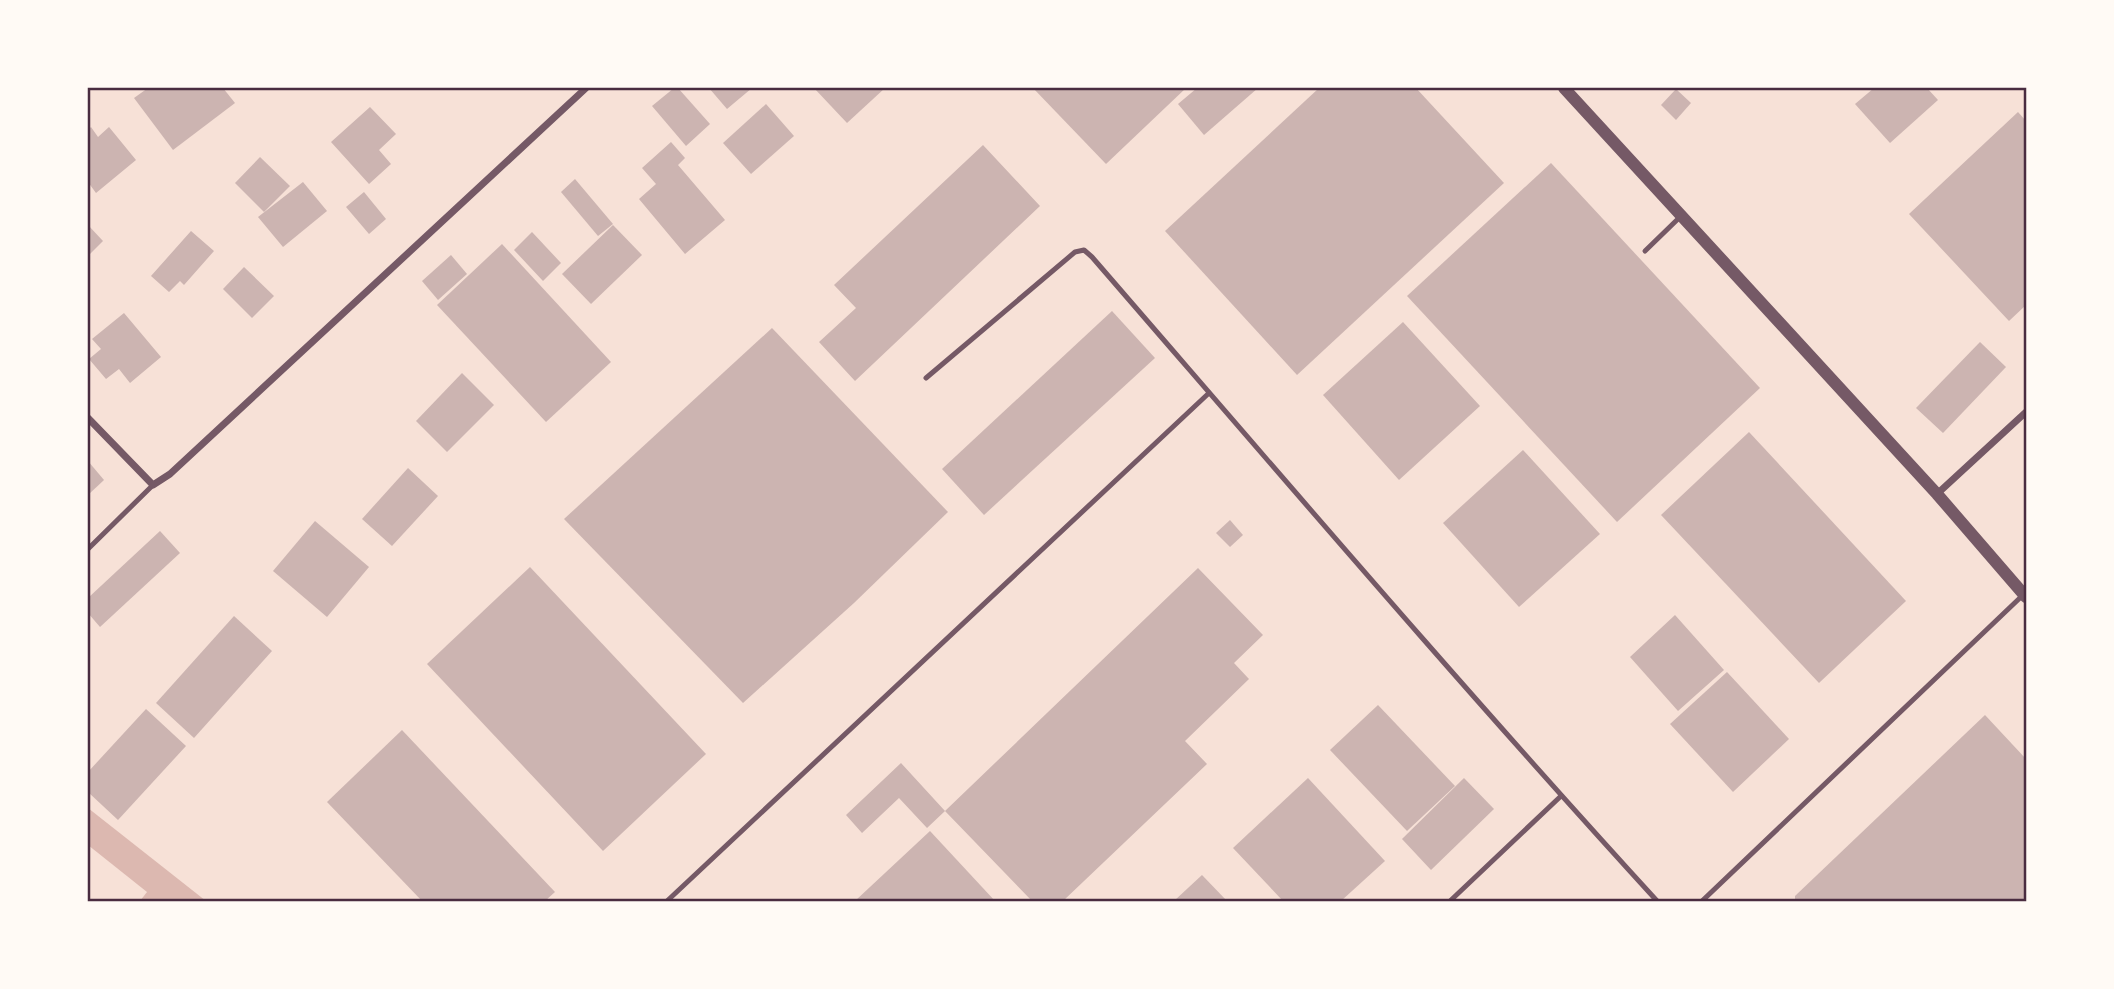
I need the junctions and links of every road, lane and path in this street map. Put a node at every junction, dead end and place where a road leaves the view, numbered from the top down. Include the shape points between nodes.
1 (586, 88) edge
2 (1564, 88) edge
3 (1681, 216) junction
4 (1644, 251) dead end
5 (926, 378) dead end
6 (1209, 393) junction
7 (2026, 412) edge
8 (88, 418) edge
9 (153, 485) junction
10 (1937, 494) junction
11 (88, 549) edge
12 (2025, 595) edge
13 (1561, 796) junction
14 (666, 901) edge
15 (1449, 901) edge
16 (1658, 901) edge
17 (1701, 901) edge

1 - 9 street
2 - 3 street
3 - 4 lane
3 - 10 street
5 - 6 lane via 1075,252 1084,250
6 - 13 lane
6 - 14 lane
7 - 10 street
8 - 9 street
9 - 11 lane
10 - 12 street
12 - 17 lane
13 - 15 lane
13 - 16 lane

